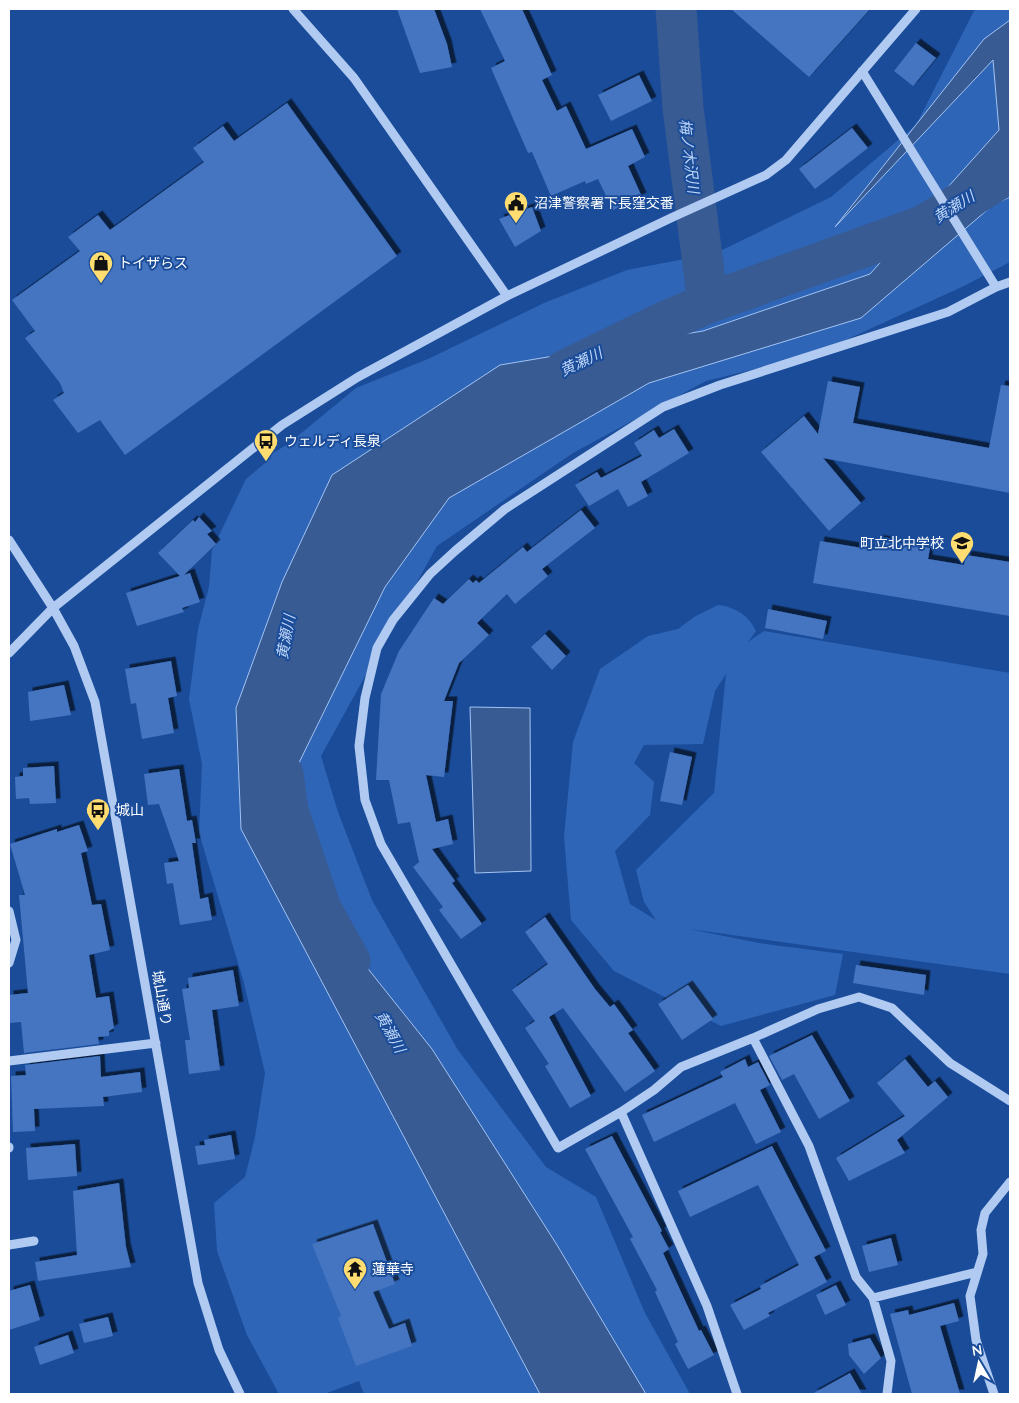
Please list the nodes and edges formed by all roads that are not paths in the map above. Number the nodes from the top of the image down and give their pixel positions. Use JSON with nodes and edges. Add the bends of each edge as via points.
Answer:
{"nodes":[{"id":1,"x":292,"y":9,"type":"edge"},
{"id":2,"x":916,"y":9,"type":"edge"},
{"id":3,"x":862,"y":71,"type":"junction"},
{"id":4,"x":1010,"y":282,"type":"edge"},
{"id":5,"x":996,"y":287,"type":"junction"},
{"id":6,"x":507,"y":296,"type":"junction"},
{"id":7,"x":9,"y":540,"type":"edge"},
{"id":8,"x":54,"y":608,"type":"junction"},
{"id":9,"x":9,"y":653,"type":"edge"},
{"id":10,"x":9,"y":911,"type":"edge"},
{"id":11,"x":9,"y":963,"type":"edge"},
{"id":12,"x":753,"y":1038,"type":"junction"},
{"id":13,"x":156,"y":1042,"type":"junction"},
{"id":14,"x":9,"y":1061,"type":"edge"},
{"id":15,"x":1010,"y":1101,"type":"edge"},
{"id":16,"x":621,"y":1112,"type":"junction"},
{"id":17,"x":1010,"y":1182,"type":"edge"},
{"id":18,"x":34,"y":1241,"type":"dead end"},
{"id":19,"x":9,"y":1246,"type":"edge"},
{"id":20,"x":977,"y":1272,"type":"junction"},
{"id":21,"x":873,"y":1298,"type":"junction"},
{"id":22,"x":240,"y":1394,"type":"edge"},
{"id":23,"x":738,"y":1394,"type":"edge"},
{"id":24,"x":888,"y":1394,"type":"edge"},
{"id":25,"x":994,"y":1394,"type":"edge"}],
"edges":[{"from":1,"to":6,"type":"street","via":[[354,78]]},
{"from":2,"to":3,"type":"street"},
{"from":3,"to":5,"type":"street"},
{"from":3,"to":6,"type":"street","via":[[786,160],[766,175]]},
{"from":4,"to":5,"type":"street"},
{"from":5,"to":16,"type":"street","via":[[948,312],[720,385],[662,407],[490,521],[430,574],[377,648],[364,698],[359,746],[365,800],[381,844],[558,1148]]},
{"from":6,"to":8,"type":"street","via":[[358,378],[282,425]]},
{"from":7,"to":8,"type":"street","name":"城山通り"},
{"from":8,"to":9,"type":"street"},
{"from":8,"to":13,"type":"street","name":"城山通り","via":[[74,646],[96,702]]},
{"from":10,"to":11,"type":"street","via":[[16,940]]},
{"from":12,"to":15,"type":"street","via":[[818,1009],[859,997],[892,1008],[950,1063]]},
{"from":12,"to":16,"type":"street","via":[[681,1067]]},
{"from":12,"to":21,"type":"street","via":[[809,1146],[856,1278]]},
{"from":13,"to":14,"type":"street"},
{"from":13,"to":22,"type":"street","name":"城山通り","via":[[198,1283],[219,1350]]},
{"from":16,"to":23,"type":"street","via":[[707,1306]]},
{"from":17,"to":20,"type":"street","via":[[985,1212],[981,1230],[983,1254]]},
{"from":18,"to":19,"type":"street"},
{"from":20,"to":21,"type":"street"},
{"from":20,"to":25,"type":"street","via":[[970,1296],[975,1331]]},
{"from":21,"to":24,"type":"street","via":[[891,1361]]}]}
